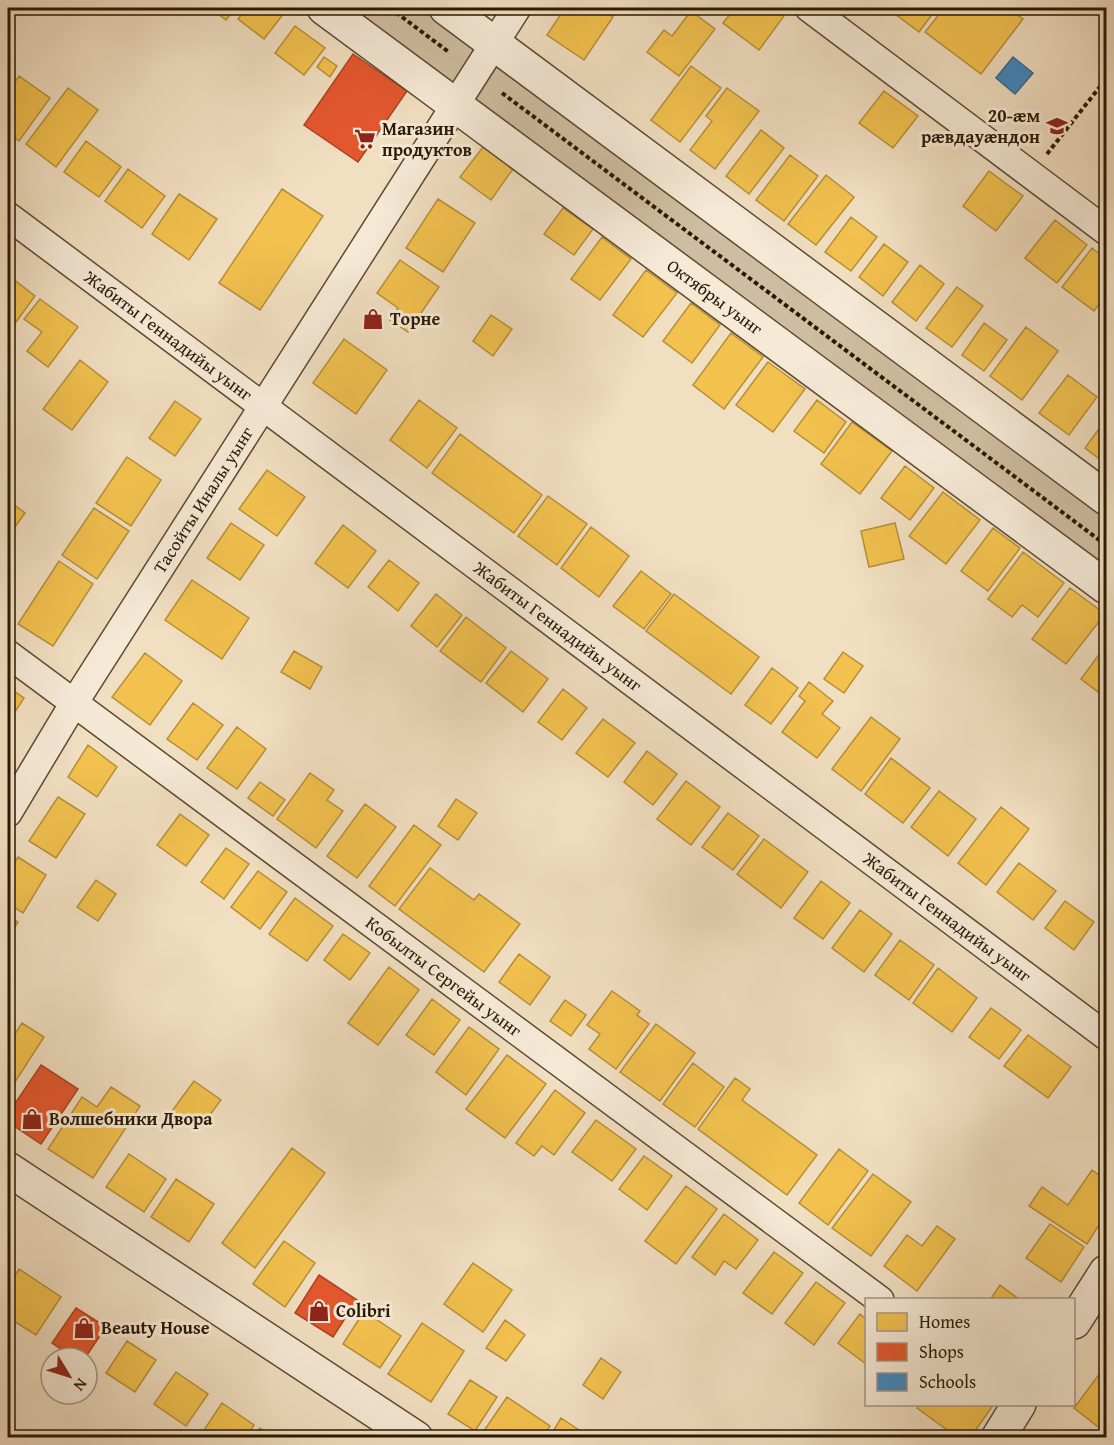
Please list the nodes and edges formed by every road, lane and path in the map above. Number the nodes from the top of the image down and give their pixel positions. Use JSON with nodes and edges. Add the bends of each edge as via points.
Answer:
{"nodes":[{"id":1,"x":324,"y":8,"type":"edge"},
{"id":2,"x":390,"y":8,"type":"edge"},
{"id":3,"x":446,"y":8,"type":"edge"},
{"id":4,"x":517,"y":8,"type":"edge"},
{"id":5,"x":809,"y":8,"type":"edge"},
{"id":6,"x":494,"y":43,"type":"junction"},
{"id":7,"x":524,"y":65,"type":"junction"},
{"id":8,"x":1107,"y":80,"type":"edge"},
{"id":9,"x":427,"y":85,"type":"junction"},
{"id":10,"x":502,"y":93,"type":"junction"},
{"id":11,"x":467,"y":115,"type":"junction"},
{"id":12,"x":1032,"y":174,"type":"junction"},
{"id":13,"x":8,"y":216,"type":"edge"},
{"id":14,"x":1107,"y":231,"type":"edge"},
{"id":15,"x":263,"y":407,"type":"junction"},
{"id":16,"x":1107,"y":498,"type":"edge"},
{"id":17,"x":1107,"y":545,"type":"edge"},
{"id":18,"x":1107,"y":587,"type":"edge"},
{"id":19,"x":8,"y":654,"type":"edge"},
{"id":20,"x":74,"y":703,"type":"junction"},
{"id":21,"x":8,"y":813,"type":"edge"},
{"id":22,"x":1107,"y":1036,"type":"edge"},
{"id":23,"x":8,"y":1169,"type":"edge"},
{"id":24,"x":1102,"y":1289,"type":"edge"},
{"id":25,"x":879,"y":1298,"type":"edge"},
{"id":26,"x":1075,"y":1321,"type":"edge"},
{"id":27,"x":1018,"y":1406,"type":"edge"},
{"id":28,"x":416,"y":1437,"type":"edge"},
{"id":29,"x":998,"y":1437,"type":"edge"}],
"edges":[{"from":1,"to":9,"type":"street","name":"Октябры уынг"},
{"from":2,"to":9,"type":"path","via":[[450,53]]},
{"from":3,"to":6,"type":"street"},
{"from":4,"to":6,"type":"street","name":"Тасойты Иналы уынг"},
{"from":5,"to":12,"type":"street"},
{"from":6,"to":7,"type":"street"},
{"from":6,"to":11,"type":"street","name":"Тасойты Иналы уынг"},
{"from":7,"to":10,"type":"path"},
{"from":7,"to":16,"type":"street"},
{"from":8,"to":12,"type":"path"},
{"from":9,"to":11,"type":"street","name":"Октябры уынг"},
{"from":10,"to":11,"type":"path"},
{"from":10,"to":17,"type":"path"},
{"from":11,"to":15,"type":"street","name":"Тасойты Иналы уынг"},
{"from":11,"to":18,"type":"street","name":"Октябры уынг"},
{"from":12,"to":14,"type":"street"},
{"from":13,"to":15,"type":"street","name":"Жабиты Геннадийы уынг"},
{"from":15,"to":20,"type":"street","name":"Тасойты Иналы уынг"},
{"from":15,"to":22,"type":"street","name":"Жабиты Геннадийы уынг"},
{"from":19,"to":20,"type":"street","name":"Кобылты Сергейы уынг"},
{"from":20,"to":21,"type":"street","name":"Тасойты Иналы уынг"},
{"from":20,"to":25,"type":"street","name":"Кобылты Сергейы уынг"},
{"from":23,"to":28,"type":"street"},
{"from":24,"to":26,"type":"street"},
{"from":27,"to":29,"type":"street"}]}
